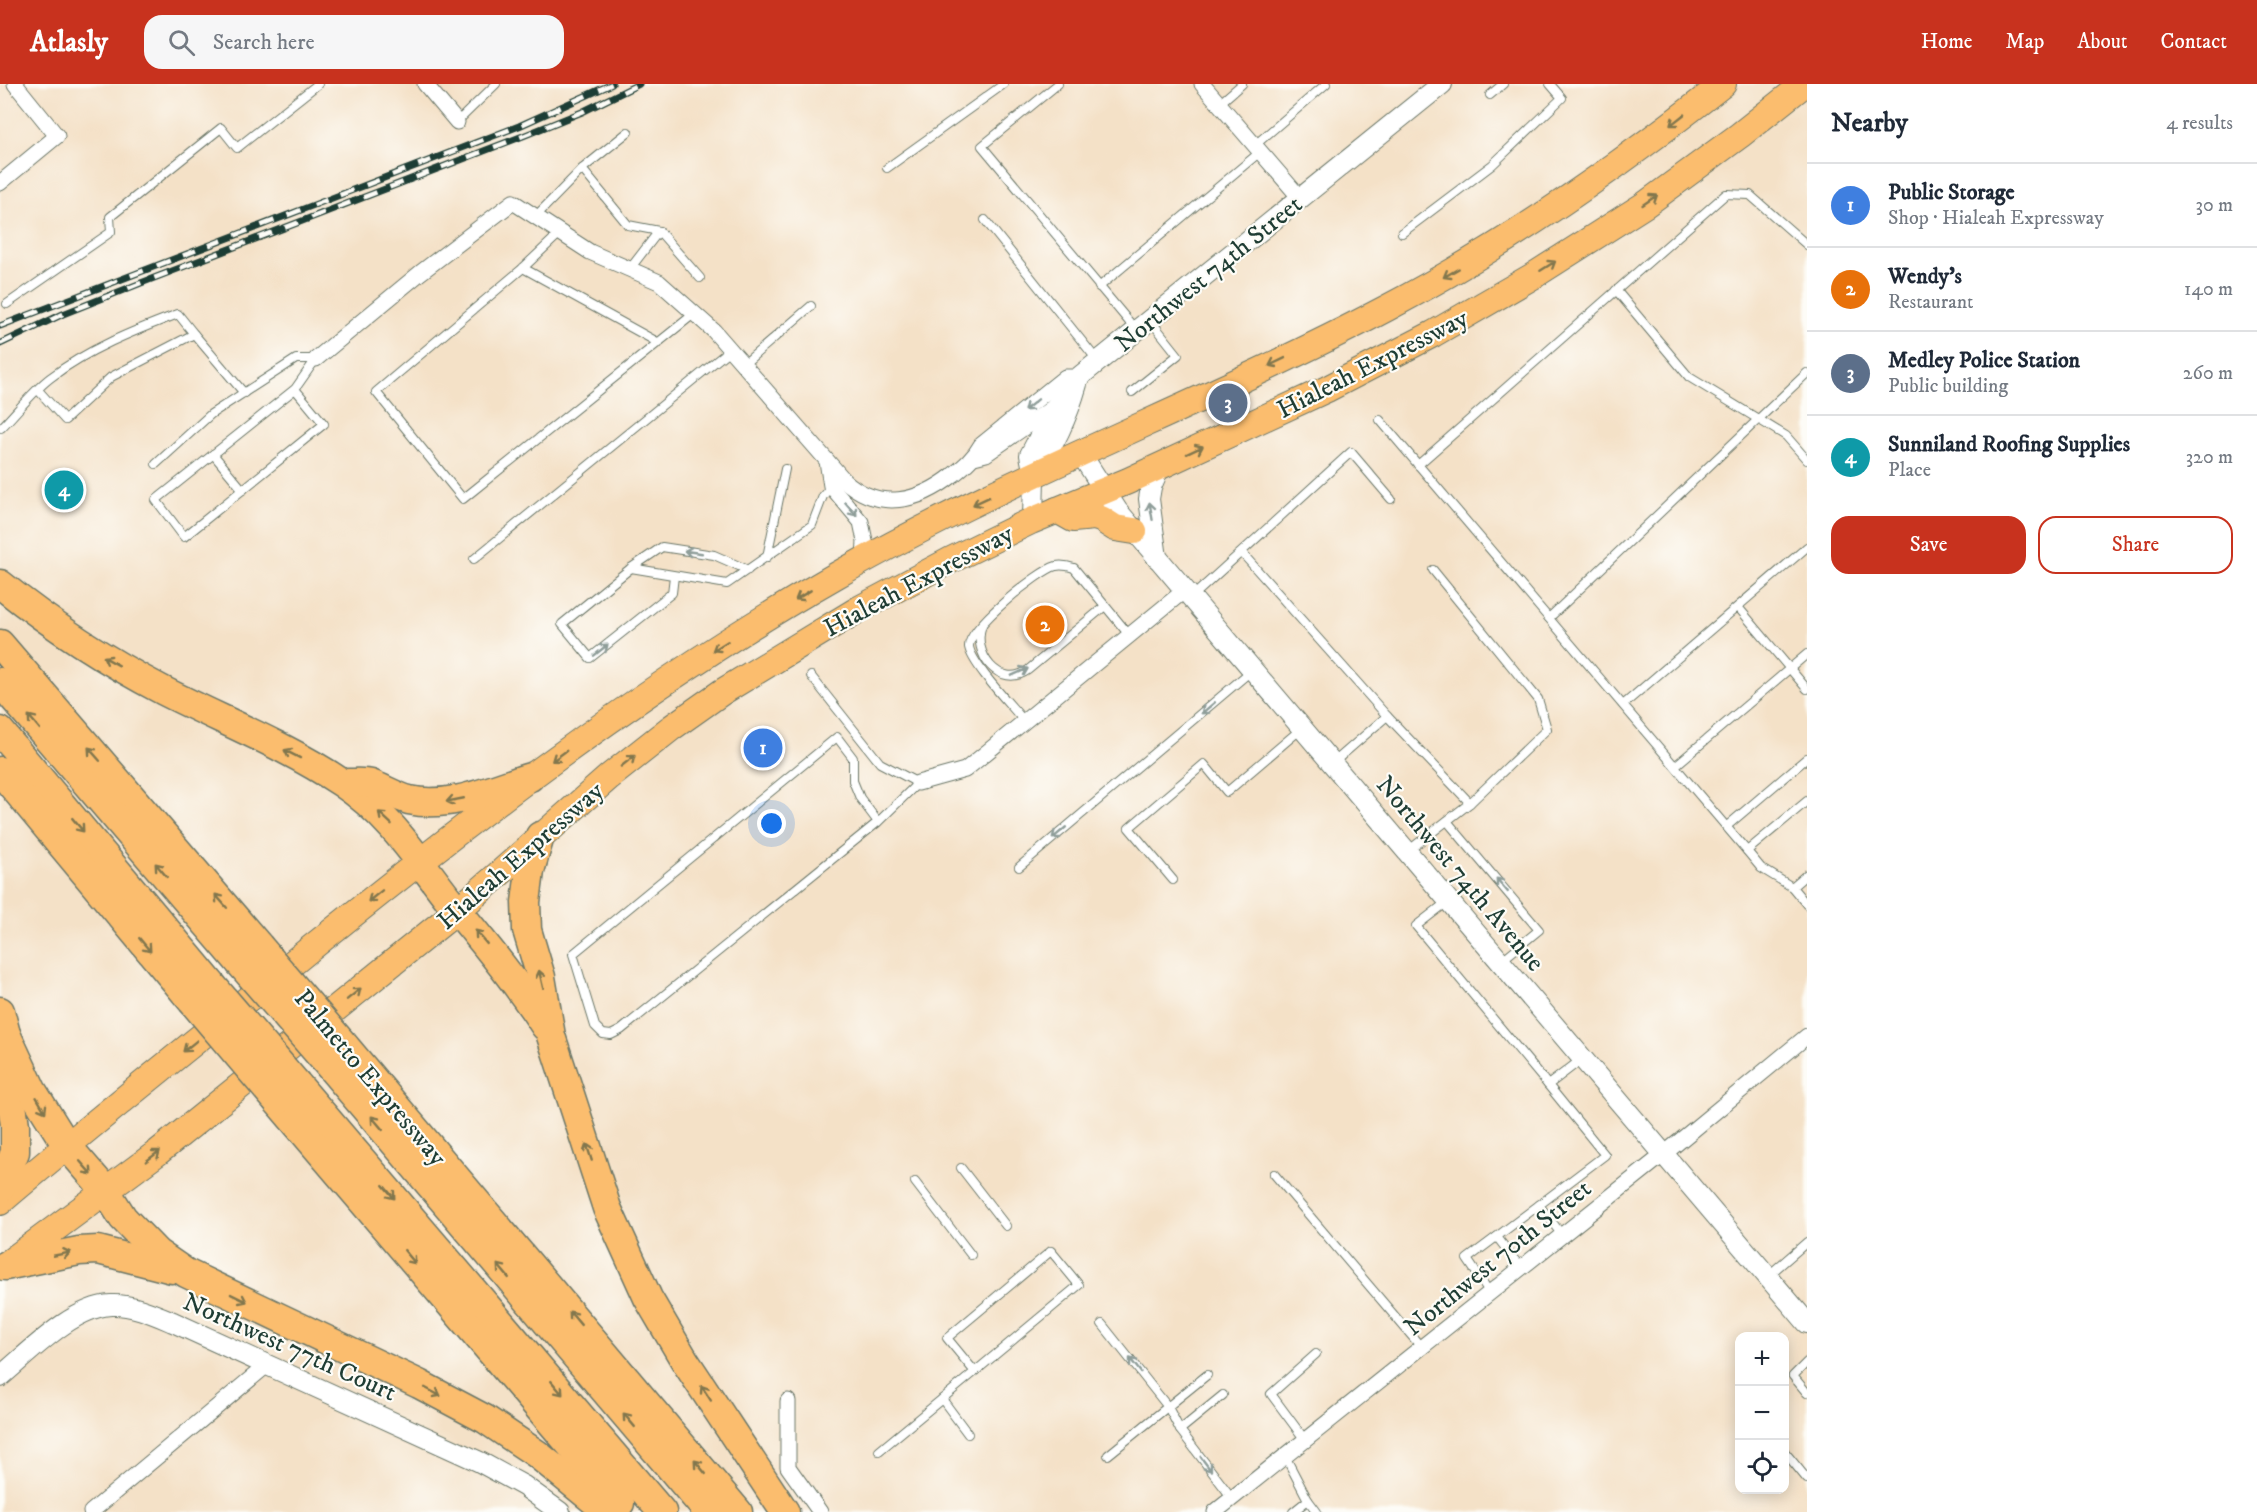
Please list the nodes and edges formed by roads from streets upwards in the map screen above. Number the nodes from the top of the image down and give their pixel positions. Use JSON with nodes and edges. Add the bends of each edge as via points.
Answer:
{"nodes":[{"id":1,"x":15,"y":84,"type":"edge"},
{"id":2,"x":425,"y":84,"type":"edge"},
{"id":3,"x":1202,"y":84,"type":"edge"},
{"id":4,"x":1442,"y":84,"type":"edge"},
{"id":5,"x":1723,"y":84,"type":"edge"},
{"id":6,"x":1804,"y":84,"type":"edge"},
{"id":7,"x":457,"y":122,"type":"road end"},
{"id":8,"x":0,"y":183,"type":"edge"},
{"id":9,"x":1301,"y":199,"type":"junction"},
{"id":10,"x":316,"y":359,"type":"road end"},
{"id":11,"x":1077,"y":384,"type":"junction"},
{"id":12,"x":1056,"y":405,"type":"junction"},
{"id":13,"x":1081,"y":454,"type":"junction"},
{"id":14,"x":974,"y":457,"type":"junction"},
{"id":15,"x":827,"y":461,"type":"junction"},
{"id":16,"x":1160,"y":466,"type":"junction"},
{"id":17,"x":1034,"y":475,"type":"junction"},
{"id":18,"x":1103,"y":491,"type":"junction"},
{"id":19,"x":1057,"y":510,"type":"junction"},
{"id":20,"x":1033,"y":520,"type":"junction"},
{"id":21,"x":1134,"y":531,"type":"junction"},
{"id":22,"x":1157,"y":558,"type":"junction"},
{"id":23,"x":864,"y":560,"type":"junction"},
{"id":24,"x":0,"y":584,"type":"edge"},
{"id":25,"x":1188,"y":594,"type":"junction"},
{"id":26,"x":0,"y":644,"type":"edge"},
{"id":27,"x":0,"y":682,"type":"edge"},
{"id":28,"x":0,"y":732,"type":"edge"},
{"id":29,"x":0,"y":771,"type":"edge"},
{"id":30,"x":530,"y":777,"type":"junction"},
{"id":31,"x":342,"y":783,"type":"junction"},
{"id":32,"x":918,"y":783,"type":"road end"},
{"id":33,"x":540,"y":836,"type":"junction"},
{"id":34,"x":420,"y":860,"type":"junction"},
{"id":35,"x":458,"y":910,"type":"junction"},
{"id":36,"x":249,"y":954,"type":"junction"},
{"id":37,"x":202,"y":993,"type":"junction"},
{"id":38,"x":3,"y":1022,"type":"edge"},
{"id":39,"x":551,"y":1036,"type":"junction"},
{"id":40,"x":1807,"y":1036,"type":"edge"},
{"id":41,"x":334,"y":1053,"type":"junction"},
{"id":42,"x":287,"y":1092,"type":"junction"},
{"id":43,"x":67,"y":1146,"type":"junction"},
{"id":44,"x":1664,"y":1154,"type":"junction"},
{"id":45,"x":0,"y":1189,"type":"edge"},
{"id":46,"x":106,"y":1191,"type":"junction"},
{"id":47,"x":0,"y":1202,"type":"edge"},
{"id":48,"x":2,"y":1267,"type":"edge"},
{"id":49,"x":186,"y":1273,"type":"junction"},
{"id":50,"x":1807,"y":1323,"type":"edge"},
{"id":51,"x":267,"y":1365,"type":"junction"},
{"id":52,"x":0,"y":1377,"type":"edge"},
{"id":53,"x":788,"y":1401,"type":"dead end"},
{"id":54,"x":91,"y":1512,"type":"edge"},
{"id":55,"x":560,"y":1512,"type":"edge"},
{"id":56,"x":608,"y":1512,"type":"edge"},
{"id":57,"x":627,"y":1512,"type":"edge"},
{"id":58,"x":662,"y":1512,"type":"edge"},
{"id":59,"x":708,"y":1512,"type":"edge"},
{"id":60,"x":738,"y":1512,"type":"edge"},
{"id":61,"x":785,"y":1512,"type":"edge"},
{"id":62,"x":820,"y":1512,"type":"edge"},
{"id":63,"x":1215,"y":1512,"type":"edge"}],
"edges":[{"from":1,"to":8,"type":"street","via":[[57,136]]},
{"from":2,"to":7,"type":"street"},
{"from":3,"to":9,"type":"street"},
{"from":4,"to":9,"type":"street","name":"Northwest 74th Street"},
{"from":5,"to":13,"type":"main road","name":"Hialeah Expressway","one_way":true,"via":[[1603,175],[1470,262],[1276,363]]},
{"from":16,"to":6,"type":"main road","name":"Hialeah Expressway","one_way":true,"via":[[1379,363],[1498,297],[1660,194]]},
{"from":9,"to":11,"type":"street","name":"Northwest 74th Street","via":[[1098,361]]},
{"from":10,"to":15,"type":"street","via":[[513,202],[590,252],[659,282],[731,349]]},
{"from":11,"to":12,"type":"street"},
{"from":11,"to":14,"type":"street","name":"Northwest 74th Street","one_way":true,"via":[[1065,378],[981,446]]},
{"from":11,"to":17,"type":"street","via":[[1067,418]]},
{"from":12,"to":14,"type":"street","name":"Northwest 74th Street","via":[[986,454]]},
{"from":12,"to":17,"type":"street","via":[[1030,455]]},
{"from":13,"to":17,"type":"main road","name":"Hialeah Expressway"},
{"from":13,"to":18,"type":"street","name":"Northwest 74th Avenue"},
{"from":14,"to":15,"type":"street","name":"Northwest 74th Street","via":[[939,486],[903,500],[872,497],[854,488]]},
{"from":15,"to":23,"type":"street","one_way":true,"via":[[831,486],[861,522]]},
{"from":16,"to":18,"type":"main road","name":"Hialeah Expressway"},
{"from":22,"to":16,"type":"street","one_way":true,"via":[[1149,499]]},
{"from":17,"to":20,"type":"street"},
{"from":17,"to":23,"type":"main road","name":"Hialeah Expressway","one_way":true},
{"from":18,"to":19,"type":"main road","name":"Hialeah Expressway"},
{"from":18,"to":21,"type":"street","name":"Northwest 74th Avenue"},
{"from":19,"to":20,"type":"main road","name":"Hialeah Expressway"},
{"from":19,"to":21,"type":"main road","via":[[1073,519],[1094,517],[1115,528]]},
{"from":33,"to":20,"type":"main road","name":"Hialeah Expressway","one_way":true,"via":[[653,742],[741,680],[885,594]]},
{"from":21,"to":22,"type":"street","name":"Northwest 74th Avenue"},
{"from":22,"to":25,"type":"street","name":"Northwest 74th Avenue"},
{"from":23,"to":30,"type":"main road","name":"Hialeah Expressway","one_way":true,"via":[[695,662]]},
{"from":31,"to":24,"type":"highway","one_way":true,"via":[[101,656]]},
{"from":25,"to":32,"type":"street","via":[[965,770]]},
{"from":25,"to":44,"type":"street","name":"Northwest 74th Avenue"},
{"from":36,"to":26,"type":"highway","name":"Palmetto Expressway","one_way":true},
{"from":36,"to":27,"type":"highway","one_way":true},
{"from":28,"to":37,"type":"highway","one_way":true},
{"from":29,"to":37,"type":"highway","one_way":true},
{"from":30,"to":31,"type":"highway","one_way":true,"via":[[467,798],[435,802],[397,796],[369,783]]},
{"from":30,"to":34,"type":"main road","name":"Hialeah Expressway"},
{"from":34,"to":31,"type":"highway","one_way":true,"via":[[395,828]]},
{"from":33,"to":35,"type":"main road","name":"Hialeah Expressway"},
{"from":39,"to":33,"type":"highway","one_way":true,"via":[[541,977],[527,930],[530,871]]},
{"from":34,"to":35,"type":"highway"},
{"from":34,"to":43,"type":"main road","name":"Hialeah Expressway","one_way":true},
{"from":39,"to":35,"type":"highway","one_way":true,"via":[[521,988]]},
{"from":46,"to":35,"type":"main road","name":"Hialeah Expressway","one_way":true},
{"from":36,"to":41,"type":"highway","name":"Palmetto Expressway","bridge":true},
{"from":37,"to":42,"type":"highway","bridge":true},
{"from":38,"to":43,"type":"highway","one_way":true,"via":[[32,1090]]},
{"from":38,"to":45,"type":"highway","via":[[15,1152]]},
{"from":61,"to":39,"type":"highway","one_way":true,"via":[[648,1298],[607,1208]]},
{"from":40,"to":44,"type":"street","name":"Northwest 70th Street"},
{"from":59,"to":41,"type":"highway","one_way":true},
{"from":60,"to":41,"type":"highway","name":"Palmetto Expressway","one_way":true},
{"from":42,"to":57,"type":"highway","one_way":true},
{"from":42,"to":58,"type":"highway","one_way":true},
{"from":43,"to":46,"type":"highway","one_way":true},
{"from":43,"to":47,"type":"main road"},
{"from":44,"to":50,"type":"street","name":"Northwest 74th Avenue"},
{"from":44,"to":63,"type":"street","name":"Northwest 70th Street"},
{"from":46,"to":48,"type":"main road"},
{"from":46,"to":49,"type":"highway","via":[[123,1218],[157,1254]]},
{"from":48,"to":49,"type":"highway","one_way":true,"via":[[98,1250]]},
{"from":49,"to":56,"type":"highway","one_way":true,"via":[[485,1419],[537,1454]]},
{"from":51,"to":52,"type":"street","name":"Northwest 77th Court","via":[[151,1313],[109,1305],[75,1317]]},
{"from":51,"to":54,"type":"street"},
{"from":51,"to":55,"type":"street","name":"Northwest 77th Court","via":[[480,1462]]},
{"from":53,"to":62,"type":"street","via":[[788,1467]]}]}
